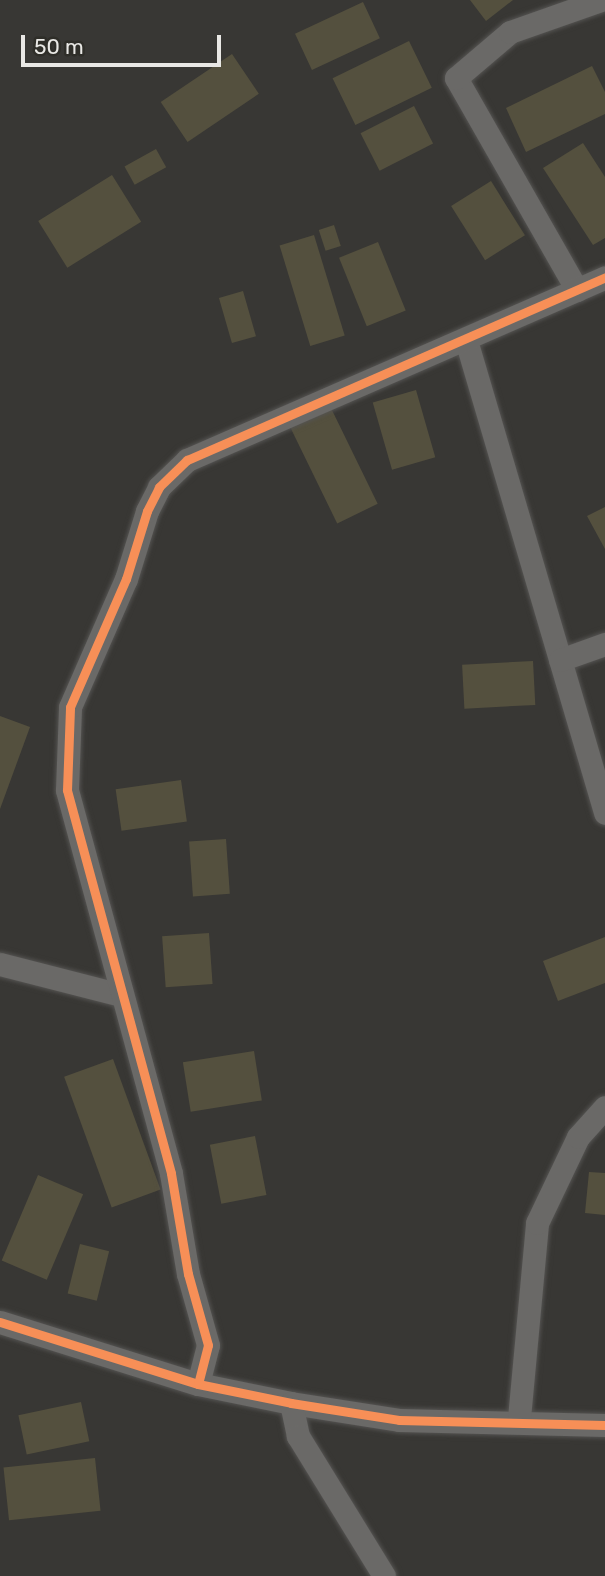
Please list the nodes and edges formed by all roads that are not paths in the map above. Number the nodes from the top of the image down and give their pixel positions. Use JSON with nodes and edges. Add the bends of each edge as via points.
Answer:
{"nodes":[{"id":1,"x":601,"y":0,"type":"edge"},
{"id":2,"x":605,"y":277,"type":"edge"},
{"id":3,"x":577,"y":290,"type":"junction"},
{"id":4,"x":466,"y":340,"type":"junction"},
{"id":5,"x":605,"y":644,"type":"edge"},
{"id":6,"x":561,"y":660,"type":"junction"},
{"id":7,"x":605,"y":813,"type":"edge"},
{"id":8,"x":0,"y":964,"type":"edge"},
{"id":9,"x":121,"y":995,"type":"junction"},
{"id":10,"x":605,"y":1107,"type":"edge"},
{"id":11,"x":0,"y":1322,"type":"edge"},
{"id":12,"x":198,"y":1384,"type":"junction"},
{"id":13,"x":291,"y":1403,"type":"junction"},
{"id":14,"x":519,"y":1419,"type":"junction"},
{"id":15,"x":605,"y":1425,"type":"edge"},
{"id":16,"x":384,"y":1576,"type":"edge"}],
"edges":[{"from":1,"to":3,"type":"street","via":[[510,32],[456,78]]},
{"from":2,"to":3,"type":"street"},
{"from":3,"to":4,"type":"street"},
{"from":4,"to":6,"type":"street"},
{"from":4,"to":9,"type":"street","via":[[199,454],[159,487],[70,707],[64,735],[67,790]]},
{"from":5,"to":6,"type":"street"},
{"from":6,"to":7,"type":"street"},
{"from":8,"to":9,"type":"street"},
{"from":9,"to":12,"type":"street","via":[[171,1173],[188,1274],[208,1345]]},
{"from":10,"to":14,"type":"street","via":[[578,1137],[537,1223]]},
{"from":11,"to":12,"type":"street"},
{"from":12,"to":13,"type":"street"},
{"from":13,"to":14,"type":"street","via":[[399,1420]]},
{"from":13,"to":16,"type":"street","via":[[298,1436]]},
{"from":14,"to":15,"type":"street"}]}
